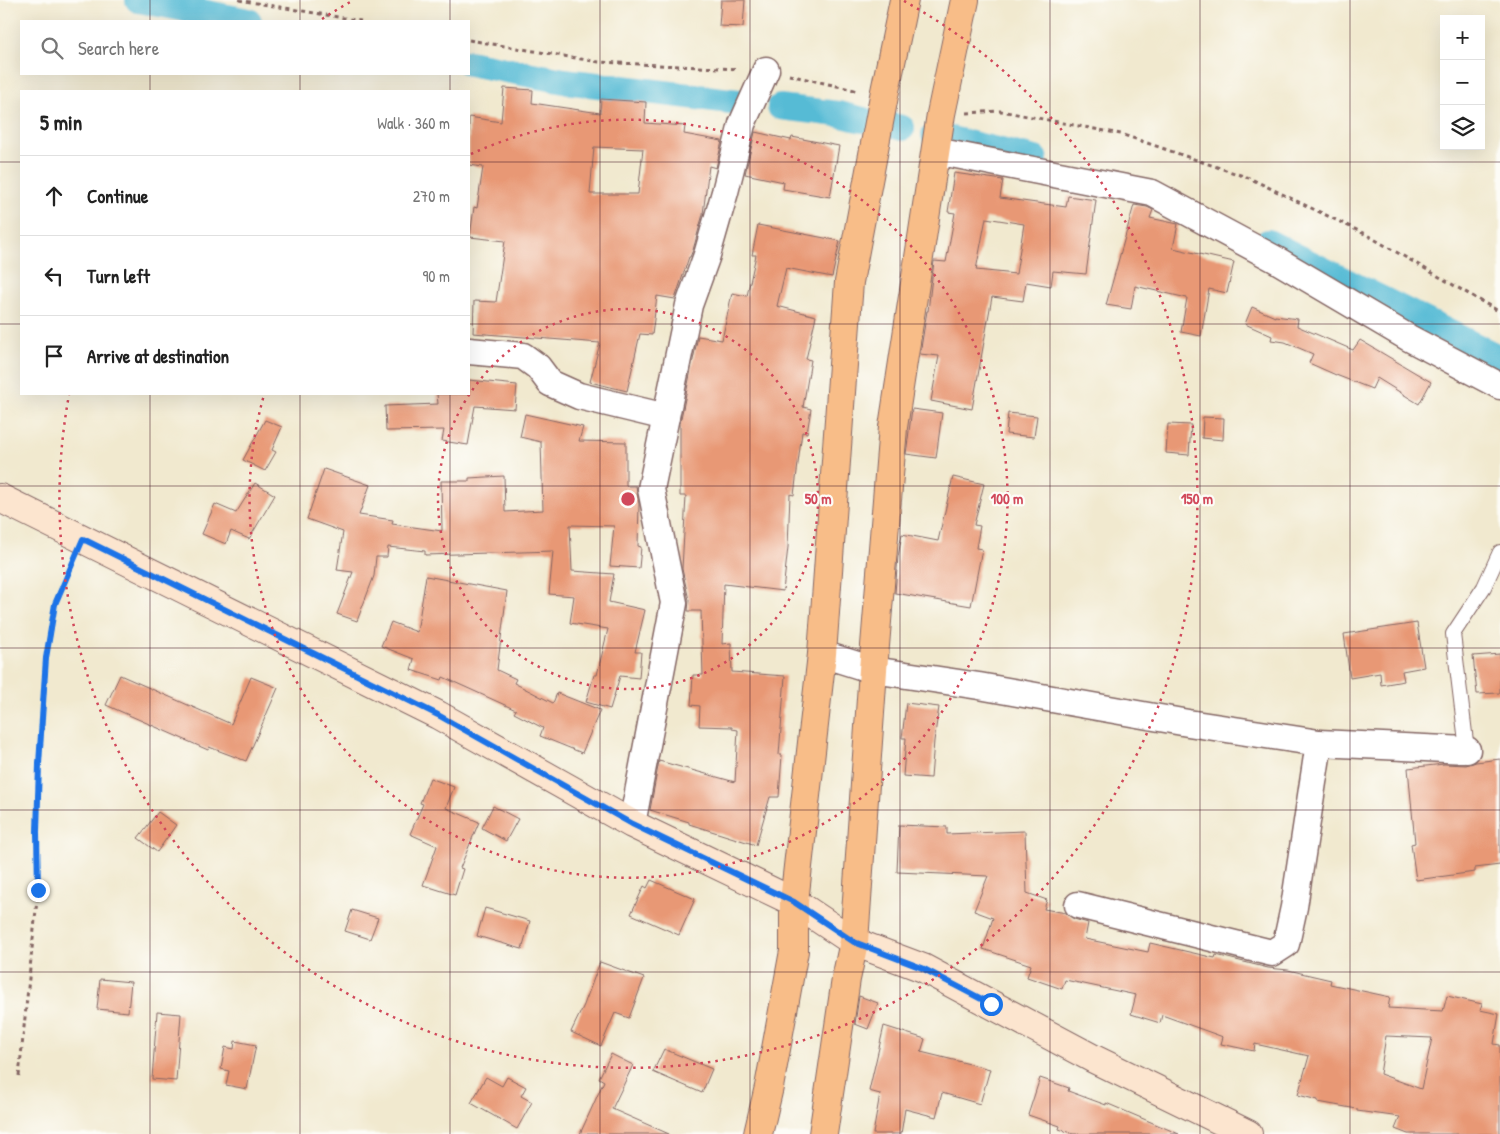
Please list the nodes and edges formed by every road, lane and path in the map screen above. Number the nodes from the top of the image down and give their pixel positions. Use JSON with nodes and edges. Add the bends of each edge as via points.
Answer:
{"nodes":[{"id":1,"x":239,"y":0,"type":"edge"},
{"id":2,"x":904,"y":0,"type":"edge"},
{"id":3,"x":965,"y":0,"type":"edge"},
{"id":4,"x":355,"y":20,"type":"edge"},
{"id":5,"x":766,"y":70,"type":"dead end"},
{"id":6,"x":934,"y":162,"type":"junction"},
{"id":7,"x":470,"y":351,"type":"edge"},
{"id":8,"x":1500,"y":386,"type":"edge"},
{"id":9,"x":666,"y":417,"type":"junction"},
{"id":10,"x":0,"y":498,"type":"edge"},
{"id":11,"x":83,"y":539,"type":"junction"},
{"id":12,"x":1500,"y":552,"type":"edge"},
{"id":13,"x":822,"y":654,"type":"junction"},
{"id":14,"x":873,"y":670,"type":"junction"},
{"id":15,"x":1319,"y":742,"type":"junction"},
{"id":16,"x":1467,"y":750,"type":"joint"},
{"id":17,"x":632,"y":824,"type":"junction"},
{"id":18,"x":794,"y":902,"type":"junction"},
{"id":19,"x":1078,"y":905,"type":"dead end"},
{"id":20,"x":854,"y":942,"type":"junction"},
{"id":21,"x":19,"y":1076,"type":"dead end"},
{"id":22,"x":758,"y":1134,"type":"edge"},
{"id":23,"x":823,"y":1134,"type":"edge"},
{"id":24,"x":1248,"y":1134,"type":"edge"}],
"edges":[{"from":1,"to":4,"type":"path"},
{"from":2,"to":13,"type":"highway","via":[[849,282]]},
{"from":3,"to":6,"type":"highway"},
{"from":5,"to":9,"type":"street","via":[[742,124],[707,255],[689,305]]},
{"from":6,"to":8,"type":"street","via":[[946,153],[1152,193]]},
{"from":6,"to":14,"type":"highway","via":[[893,427]]},
{"from":7,"to":9,"type":"street","via":[[523,356],[538,367],[550,383],[579,396]]},
{"from":9,"to":17,"type":"street","via":[[651,490],[674,603]]},
{"from":10,"to":11,"type":"street"},
{"from":11,"to":17,"type":"street","via":[[438,715]]},
{"from":11,"to":21,"type":"path","via":[[55,604],[46,658],[39,774],[38,890]]},
{"from":12,"to":16,"type":"lane","via":[[1484,587],[1453,634]]},
{"from":13,"to":14,"type":"street"},
{"from":13,"to":18,"type":"highway"},
{"from":14,"to":15,"type":"street"},
{"from":14,"to":20,"type":"highway"},
{"from":15,"to":16,"type":"street"},
{"from":15,"to":19,"type":"street","via":[[1286,944],[1272,953]]},
{"from":17,"to":18,"type":"street"},
{"from":18,"to":20,"type":"street"},
{"from":18,"to":22,"type":"highway","via":[[794,951]]},
{"from":20,"to":23,"type":"highway"},
{"from":20,"to":24,"type":"street","via":[[922,968],[1094,1059]]}]}
